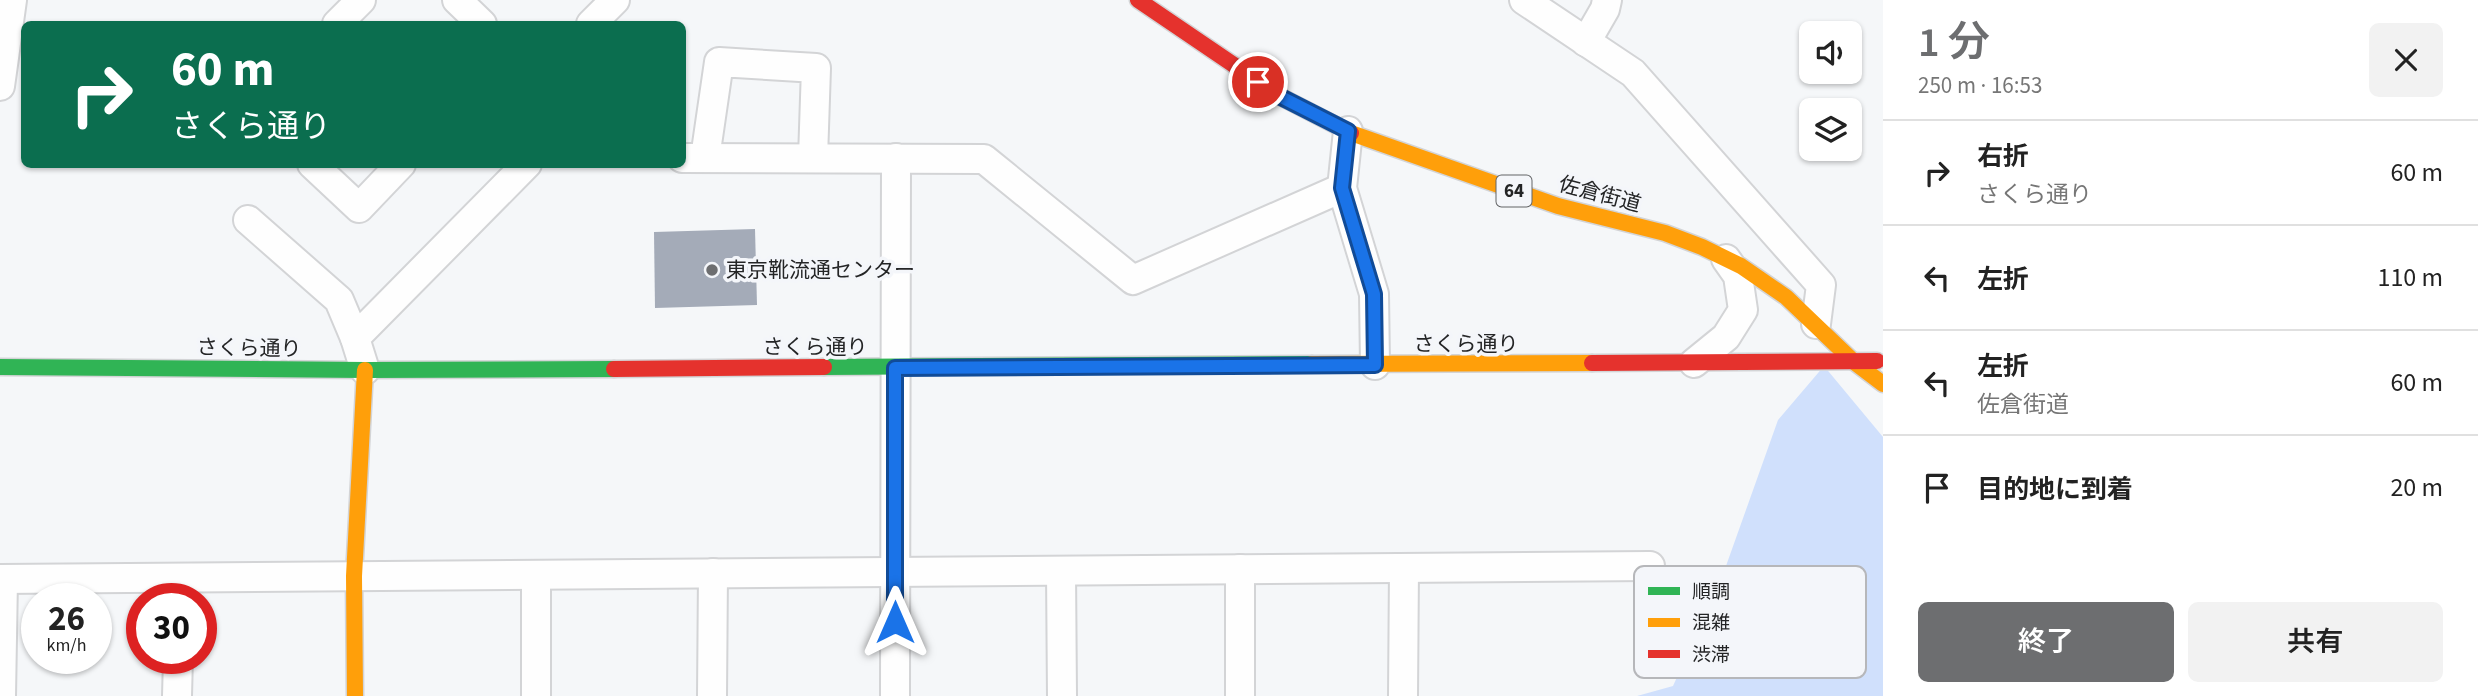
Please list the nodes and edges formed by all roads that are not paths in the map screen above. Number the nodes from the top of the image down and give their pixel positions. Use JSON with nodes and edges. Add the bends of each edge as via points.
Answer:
{"nodes":[{"id":1,"x":12,"y":0,"type":"edge"},
{"id":2,"x":361,"y":0,"type":"edge"},
{"id":3,"x":457,"y":0,"type":"edge"},
{"id":4,"x":615,"y":0,"type":"edge"},
{"id":5,"x":1138,"y":0,"type":"edge"},
{"id":6,"x":1524,"y":0,"type":"edge"},
{"id":7,"x":1607,"y":0,"type":"edge"},
{"id":8,"x":341,"y":21,"type":"edge"},
{"id":9,"x":479,"y":21,"type":"edge"},
{"id":10,"x":594,"y":21,"type":"edge"},
{"id":11,"x":1586,"y":42,"type":"junction"},
{"id":12,"x":0,"y":86,"type":"edge"},
{"id":13,"x":1348,"y":131,"type":"junction"},
{"id":14,"x":694,"y":158,"type":"edge"},
{"id":15,"x":813,"y":158,"type":"junction"},
{"id":16,"x":896,"y":158,"type":"junction"},
{"id":17,"x":316,"y":168,"type":"edge"},
{"id":18,"x":397,"y":168,"type":"edge"},
{"id":19,"x":523,"y":168,"type":"edge"},
{"id":20,"x":1342,"y":188,"type":"junction"},
{"id":21,"x":248,"y":220,"type":"dead end"},
{"id":22,"x":1726,"y":259,"type":"junction"},
{"id":23,"x":1816,"y":324,"type":"junction"},
{"id":24,"x":355,"y":338,"type":"junction"},
{"id":25,"x":1883,"y":361,"type":"edge"},
{"id":26,"x":1854,"y":362,"type":"junction"},
{"id":27,"x":1694,"y":363,"type":"junction"},
{"id":28,"x":1375,"y":365,"type":"junction"},
{"id":29,"x":0,"y":367,"type":"edge"},
{"id":30,"x":895,"y":368,"type":"junction"},
{"id":31,"x":365,"y":370,"type":"junction"},
{"id":32,"x":1883,"y":384,"type":"edge"},
{"id":33,"x":1650,"y":565,"type":"dead end"},
{"id":34,"x":1404,"y":568,"type":"junction"},
{"id":35,"x":1240,"y":569,"type":"junction"},
{"id":36,"x":1061,"y":570,"type":"junction"},
{"id":37,"x":895,"y":572,"type":"junction"},
{"id":38,"x":713,"y":573,"type":"junction"},
{"id":39,"x":536,"y":575,"type":"junction"},
{"id":40,"x":354,"y":576,"type":"junction"},
{"id":41,"x":2,"y":579,"type":"edge"},
{"id":42,"x":126,"y":585,"type":"edge"},
{"id":43,"x":217,"y":585,"type":"edge"},
{"id":44,"x":178,"y":674,"type":"edge"},
{"id":45,"x":1,"y":696,"type":"edge"},
{"id":46,"x":177,"y":696,"type":"edge"},
{"id":47,"x":355,"y":696,"type":"edge"},
{"id":48,"x":536,"y":696,"type":"edge"},
{"id":49,"x":712,"y":696,"type":"edge"},
{"id":50,"x":895,"y":696,"type":"edge"},
{"id":51,"x":1062,"y":696,"type":"edge"},
{"id":52,"x":1240,"y":696,"type":"edge"},
{"id":53,"x":1404,"y":696,"type":"edge"}],
"edges":[{"from":1,"to":12,"type":"street"},
{"from":2,"to":8,"type":"street"},
{"from":3,"to":9,"type":"street"},
{"from":4,"to":10,"type":"street"},
{"from":5,"to":13,"type":"street","name":"佐倉街道","number":"64","via":[[1281,97]]},
{"from":6,"to":11,"type":"street"},
{"from":7,"to":11,"type":"street"},
{"from":11,"to":23,"type":"street","via":[[1633,73],[1821,285]]},
{"from":13,"to":20,"type":"street"},
{"from":13,"to":22,"type":"street","name":"佐倉街道","number":"64","via":[[1558,206],[1665,233]]},
{"from":14,"to":15,"type":"street"},
{"from":14,"to":15,"type":"street","via":[[719,62],[816,68]]},
{"from":15,"to":16,"type":"street"},
{"from":16,"to":20,"type":"street","via":[[984,159],[1133,280]]},
{"from":16,"to":30,"type":"street"},
{"from":17,"to":18,"type":"street","via":[[359,208]]},
{"from":19,"to":24,"type":"street"},
{"from":20,"to":28,"type":"street","via":[[1374,294]]},
{"from":21,"to":24,"type":"street","via":[[339,300]]},
{"from":22,"to":23,"type":"street","name":"佐倉街道","number":"64","via":[[1786,297]]},
{"from":22,"to":27,"type":"street","via":[[1738,276],[1743,310],[1726,337]]},
{"from":23,"to":26,"type":"street","name":"佐倉街道","number":"64"},
{"from":24,"to":31,"type":"street"},
{"from":25,"to":26,"type":"street","name":"さくら通り"},
{"from":26,"to":27,"type":"street","name":"さくら通り"},
{"from":26,"to":32,"type":"street","name":"佐倉街道","number":"64"},
{"from":27,"to":28,"type":"street","name":"さくら通り"},
{"from":28,"to":30,"type":"street","name":"さくら通り"},
{"from":29,"to":31,"type":"street","name":"さくら通り"},
{"from":30,"to":31,"type":"street","name":"さくら通り"},
{"from":30,"to":37,"type":"street"},
{"from":31,"to":40,"type":"street"},
{"from":33,"to":34,"type":"street"},
{"from":34,"to":35,"type":"street"},
{"from":34,"to":53,"type":"street"},
{"from":35,"to":36,"type":"street"},
{"from":35,"to":52,"type":"street"},
{"from":36,"to":37,"type":"street"},
{"from":36,"to":51,"type":"street"},
{"from":37,"to":38,"type":"street"},
{"from":37,"to":50,"type":"street"},
{"from":38,"to":39,"type":"street"},
{"from":38,"to":49,"type":"street"},
{"from":39,"to":40,"type":"street"},
{"from":39,"to":48,"type":"street"},
{"from":40,"to":43,"type":"street"},
{"from":40,"to":47,"type":"street"},
{"from":41,"to":42,"type":"street"},
{"from":41,"to":45,"type":"street"},
{"from":44,"to":46,"type":"street"}]}
